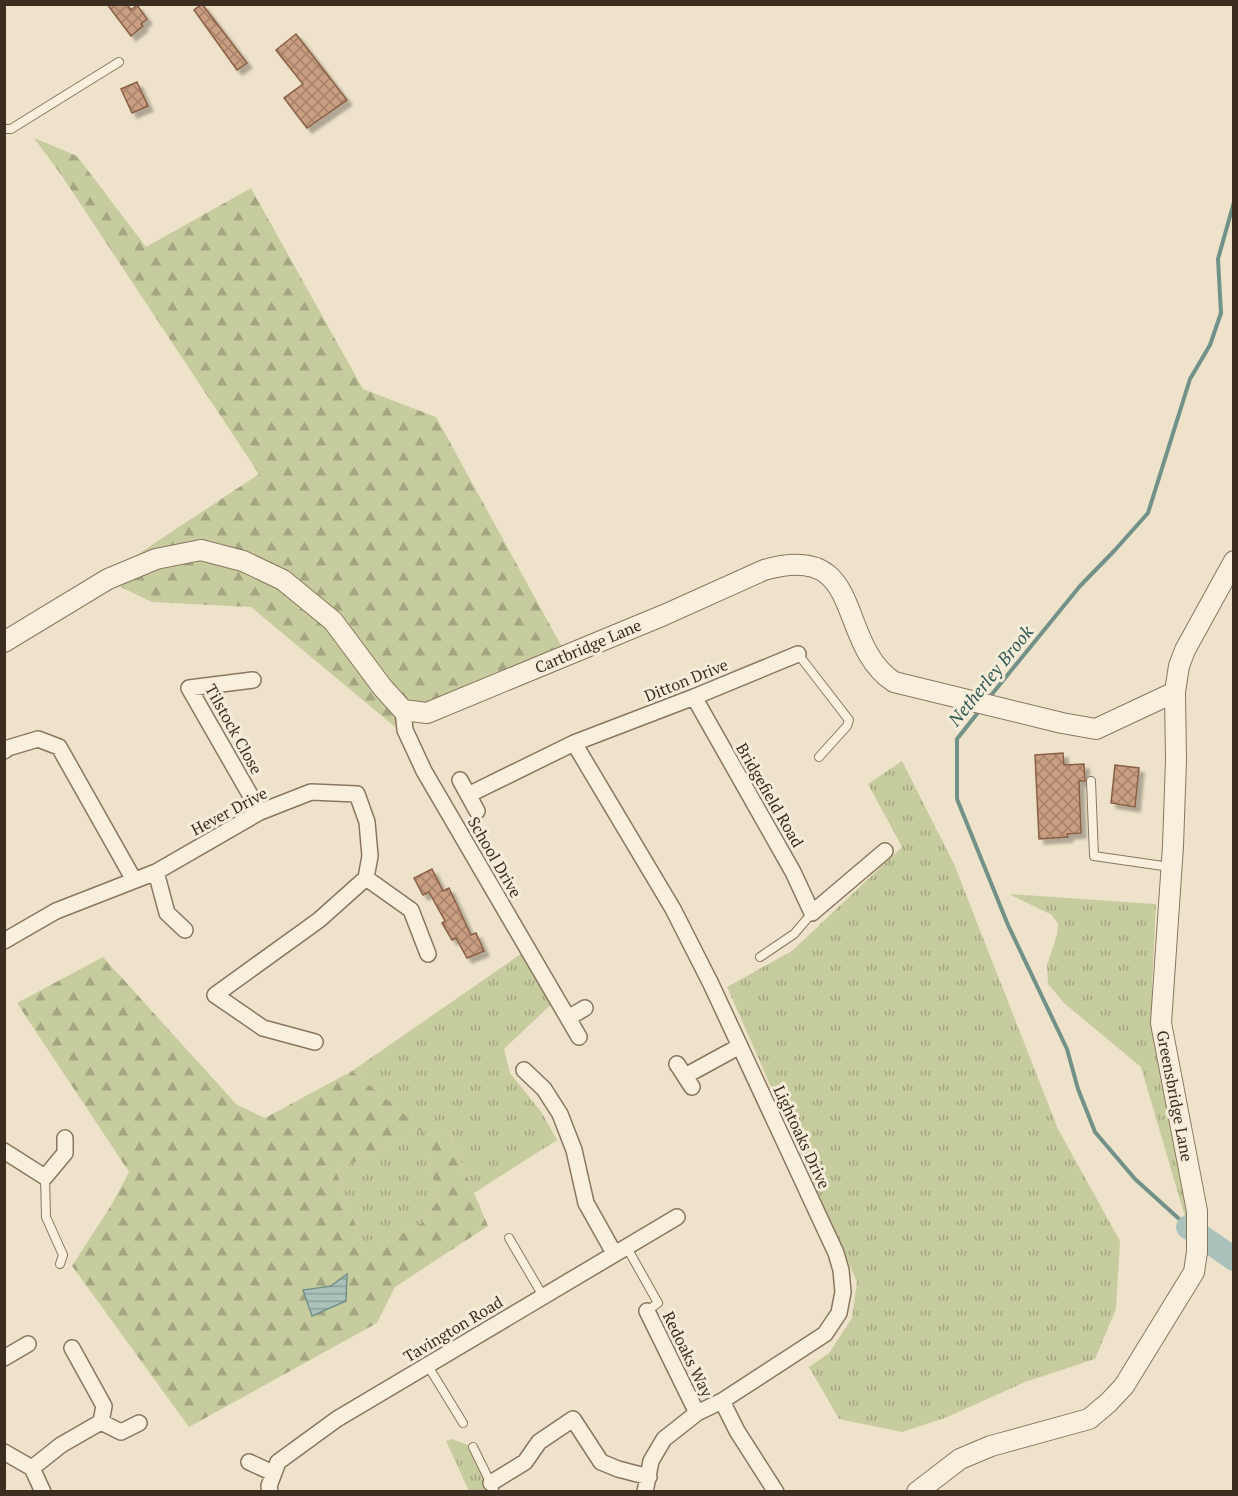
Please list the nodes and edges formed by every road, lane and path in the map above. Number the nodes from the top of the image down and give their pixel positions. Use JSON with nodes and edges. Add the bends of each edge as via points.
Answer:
{"nodes":[{"id":1,"x":119,"y":62,"type":"dead end"},
{"id":2,"x":4,"y":129,"type":"edge"},
{"id":3,"x":1233,"y":561,"type":"edge"},
{"id":4,"x":4,"y":642,"type":"edge"},
{"id":5,"x":798,"y":654,"type":"joint"},
{"id":6,"x":253,"y":680,"type":"dead end"},
{"id":7,"x":1174,"y":692,"type":"junction"},
{"id":8,"x":694,"y":697,"type":"junction"},
{"id":9,"x":403,"y":710,"type":"junction"},
{"id":10,"x":574,"y":743,"type":"junction"},
{"id":11,"x":4,"y":751,"type":"edge"},
{"id":12,"x":819,"y":757,"type":"dead end"},
{"id":13,"x":460,"y":780,"type":"dead end"},
{"id":14,"x":1091,"y":781,"type":"dead end"},
{"id":15,"x":468,"y":795,"type":"junction"},
{"id":16,"x":477,"y":811,"type":"dead end"},
{"id":17,"x":260,"y":812,"type":"junction"},
{"id":18,"x":885,"y":851,"type":"dead end"},
{"id":19,"x":1172,"y":867,"type":"junction"},
{"id":20,"x":156,"y":872,"type":"junction"},
{"id":21,"x":366,"y":878,"type":"junction"},
{"id":22,"x":134,"y":880,"type":"junction"},
{"id":23,"x":812,"y":913,"type":"junction"},
{"id":24,"x":185,"y":930,"type":"dead end"},
{"id":25,"x":4,"y":941,"type":"edge"},
{"id":26,"x":428,"y":954,"type":"dead end"},
{"id":27,"x":760,"y":957,"type":"dead end"},
{"id":28,"x":585,"y":1008,"type":"dead end"},
{"id":29,"x":568,"y":1018,"type":"junction"},
{"id":30,"x":579,"y":1037,"type":"dead end"},
{"id":31,"x":315,"y":1042,"type":"dead end"},
{"id":32,"x":740,"y":1046,"type":"junction"},
{"id":33,"x":524,"y":1070,"type":"dead end"},
{"id":34,"x":685,"y":1076,"type":"dead end"},
{"id":35,"x":66,"y":1138,"type":"dead end"},
{"id":36,"x":4,"y":1151,"type":"edge"},
{"id":37,"x":45,"y":1177,"type":"junction"},
{"id":38,"x":677,"y":1217,"type":"dead end"},
{"id":39,"x":508,"y":1238,"type":"dead end"},
{"id":40,"x":620,"y":1250,"type":"junction"},
{"id":41,"x":60,"y":1264,"type":"dead end"},
{"id":42,"x":543,"y":1296,"type":"junction"},
{"id":43,"x":647,"y":1311,"type":"joint"},
{"id":44,"x":28,"y":1344,"type":"dead end"},
{"id":45,"x":72,"y":1348,"type":"dead end"},
{"id":46,"x":4,"y":1358,"type":"edge"},
{"id":47,"x":428,"y":1366,"type":"junction"},
{"id":48,"x":722,"y":1401,"type":"junction"},
{"id":49,"x":697,"y":1413,"type":"junction"},
{"id":50,"x":101,"y":1422,"type":"junction"},
{"id":51,"x":139,"y":1423,"type":"dead end"},
{"id":52,"x":463,"y":1423,"type":"dead end"},
{"id":53,"x":473,"y":1447,"type":"dead end"},
{"id":54,"x":4,"y":1452,"type":"edge"},
{"id":55,"x":249,"y":1462,"type":"dead end"},
{"id":56,"x":32,"y":1468,"type":"junction"},
{"id":57,"x":273,"y":1473,"type":"junction"},
{"id":58,"x":647,"y":1484,"type":"edge"},
{"id":59,"x":493,"y":1487,"type":"edge"},
{"id":60,"x":43,"y":1491,"type":"edge"},
{"id":61,"x":270,"y":1491,"type":"edge"},
{"id":62,"x":776,"y":1491,"type":"edge"},
{"id":63,"x":917,"y":1491,"type":"edge"}],
"edges":[{"from":1,"to":2,"type":"lane","via":[[11,129]]},
{"from":3,"to":7,"type":"street","name":"Greensbridge Lane","via":[[1185,650]]},
{"from":4,"to":9,"type":"street","via":[[108,579],[156,559],[201,550],[243,561],[283,579],[333,621]]},
{"from":5,"to":8,"type":"street","name":"Ditton Drive"},
{"from":5,"to":12,"type":"lane","name":"Ditton Drive","via":[[849,720]]},
{"from":6,"to":17,"type":"street","name":"Tilstock Close","via":[[189,688]]},
{"from":7,"to":9,"type":"street","name":"Cartbridge Lane","via":[[1096,729],[894,682],[872,663],[829,573],[814,566],[794,564],[764,570],[427,713]]},
{"from":7,"to":19,"type":"street","name":"Greensbridge Lane"},
{"from":8,"to":10,"type":"street","name":"Ditton Drive"},
{"from":8,"to":23,"type":"street","name":"Bridgefield Road"},
{"from":9,"to":29,"type":"street","name":"School Drive","via":[[405,730],[424,771]]},
{"from":10,"to":15,"type":"street","name":"Ditton Drive"},
{"from":10,"to":32,"type":"street","name":"Lightoaks Drive","via":[[672,909]]},
{"from":11,"to":22,"type":"street","via":[[38,739],[59,747]]},
{"from":13,"to":15,"type":"street"},
{"from":14,"to":19,"type":"lane","via":[[1094,856]]},
{"from":15,"to":16,"type":"street"},
{"from":17,"to":20,"type":"street","name":"Hever Drive"},
{"from":17,"to":21,"type":"street","name":"Hever Drive","via":[[311,792],[357,794],[367,822],[370,856]]},
{"from":18,"to":23,"type":"street"},
{"from":19,"to":63,"type":"street","name":"Greensbridge Lane","via":[[1161,1023],[1197,1212],[1196,1266],[1192,1278],[1124,1386],[1089,1419],[991,1446],[960,1459]]},
{"from":20,"to":22,"type":"street","name":"Hever Drive"},
{"from":20,"to":24,"type":"street","via":[[167,913]]},
{"from":21,"to":26,"type":"street","via":[[411,910]]},
{"from":21,"to":31,"type":"street","via":[[319,920],[215,995],[263,1028]]},
{"from":22,"to":25,"type":"street","name":"Hever Drive","via":[[56,911]]},
{"from":23,"to":27,"type":"lane","via":[[794,934]]},
{"from":28,"to":29,"type":"street"},
{"from":29,"to":30,"type":"street","name":"School Drive"},
{"from":32,"to":34,"type":"street"},
{"from":32,"to":48,"type":"street","name":"Lightoaks Drive","via":[[836,1253],[843,1292],[839,1313],[825,1334]]},
{"from":33,"to":40,"type":"street","via":[[544,1089],[560,1114],[574,1150],[586,1203]]},
{"from":35,"to":37,"type":"street","via":[[65,1153]]},
{"from":36,"to":37,"type":"street"},
{"from":37,"to":41,"type":"lane","via":[[46,1217],[63,1255]]},
{"from":38,"to":40,"type":"street","name":"Tavington Road"},
{"from":39,"to":42,"type":"lane"},
{"from":40,"to":42,"type":"street","name":"Tavington Road"},
{"from":40,"to":43,"type":"lane","via":[[658,1303]]},
{"from":42,"to":47,"type":"street","name":"Tavington Road"},
{"from":43,"to":49,"type":"street","name":"Redoaks Way"},
{"from":44,"to":46,"type":"street"},
{"from":45,"to":50,"type":"street","via":[[104,1406]]},
{"from":47,"to":52,"type":"lane"},
{"from":47,"to":57,"type":"street","name":"Tavington Road","via":[[337,1419],[278,1462]]},
{"from":48,"to":49,"type":"street","name":"Lightoaks Drive"},
{"from":48,"to":62,"type":"street"},
{"from":49,"to":58,"type":"street","name":"Lightoaks Drive","via":[[664,1439],[651,1461]]},
{"from":50,"to":51,"type":"street","via":[[121,1432]]},
{"from":50,"to":56,"type":"street","via":[[61,1444]]},
{"from":53,"to":59,"type":"lane"},
{"from":54,"to":56,"type":"street"},
{"from":55,"to":57,"type":"street"},
{"from":56,"to":60,"type":"street"},
{"from":57,"to":61,"type":"street"},
{"from":58,"to":59,"type":"street","via":[[601,1462],[573,1419],[539,1442],[525,1462]]}]}
